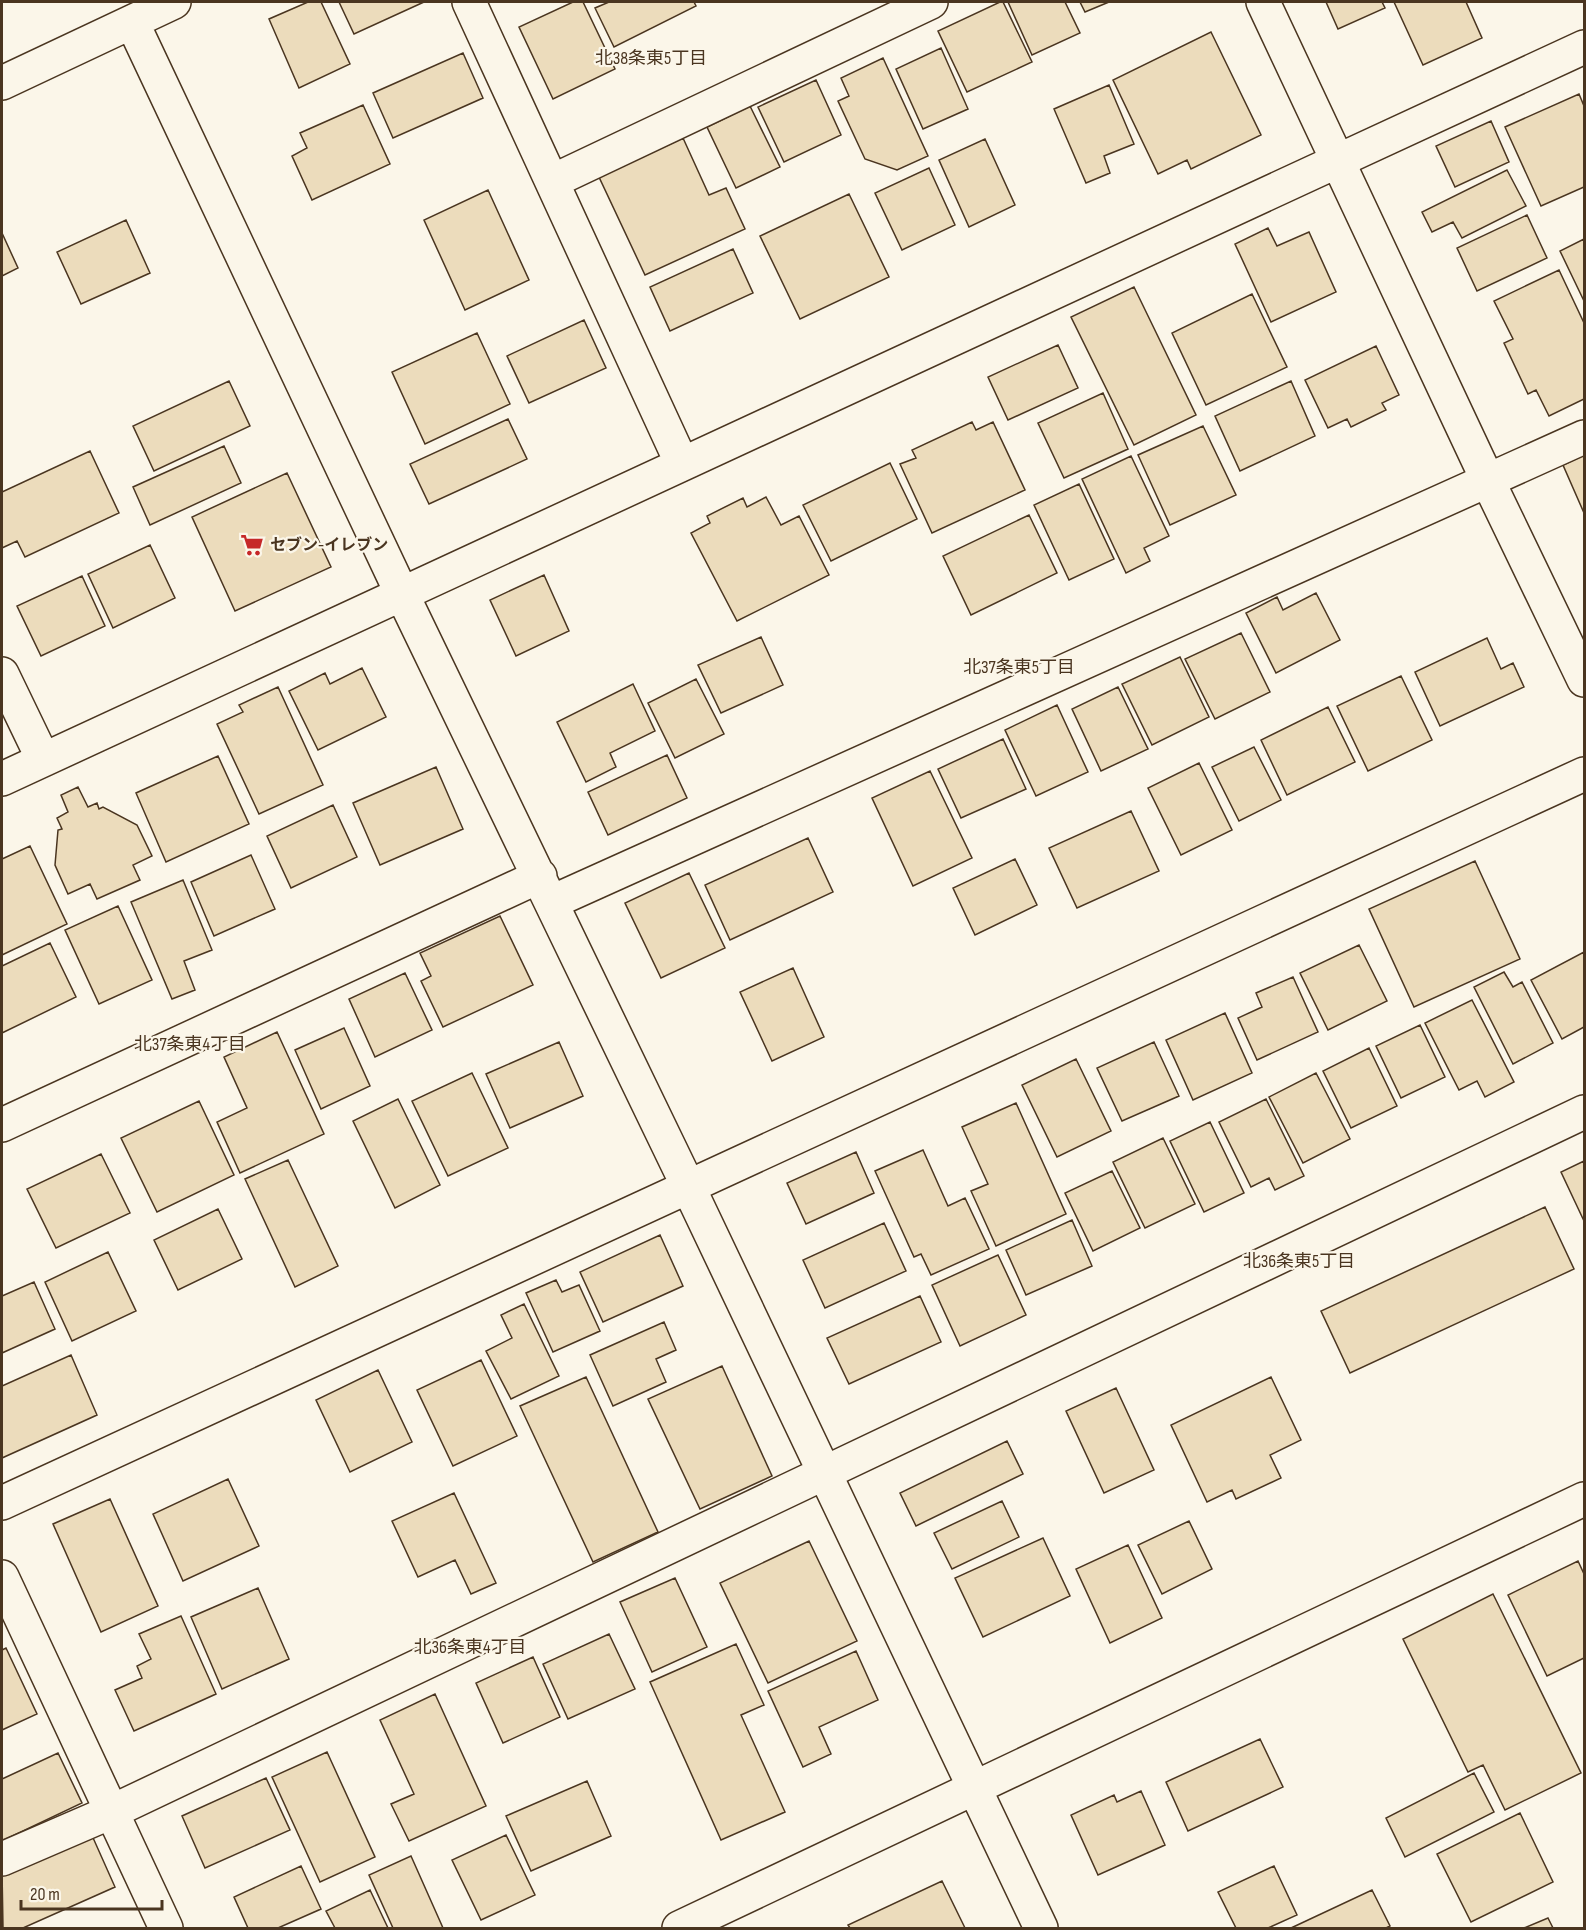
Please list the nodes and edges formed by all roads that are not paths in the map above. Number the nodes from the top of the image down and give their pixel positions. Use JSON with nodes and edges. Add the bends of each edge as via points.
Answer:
{"nodes":[{"id":1,"x":174,"y":2,"type":"edge"},
{"id":2,"x":469,"y":2,"type":"edge"},
{"id":3,"x":931,"y":2,"type":"edge"},
{"id":4,"x":1263,"y":2,"type":"edge"},
{"id":5,"x":132,"y":22,"type":"junction"},
{"id":6,"x":1584,"y":47,"type":"edge"},
{"id":7,"x":2,"y":83,"type":"edge"},
{"id":8,"x":1339,"y":162,"type":"junction"},
{"id":9,"x":553,"y":181,"type":"junction"},
{"id":10,"x":1584,"y":437,"type":"edge"},
{"id":11,"x":682,"y":464,"type":"junction"},
{"id":12,"x":1488,"y":481,"type":"junction"},
{"id":13,"x":401,"y":592,"type":"junction"},
{"id":14,"x":2,"y":674,"type":"edge"},
{"id":15,"x":1584,"y":680,"type":"edge"},
{"id":16,"x":43,"y":759,"type":"junction"},
{"id":17,"x":1584,"y":774,"type":"edge"},
{"id":18,"x":2,"y":779,"type":"edge"},
{"id":19,"x":546,"y":889,"type":"junction"},
{"id":20,"x":1584,"y":1112,"type":"edge"},
{"id":21,"x":2,"y":1125,"type":"edge"},
{"id":22,"x":688,"y":1186,"type":"junction"},
{"id":23,"x":824,"y":1473,"type":"junction"},
{"id":24,"x":1584,"y":1499,"type":"edge"},
{"id":25,"x":2,"y":1503,"type":"edge"},
{"id":26,"x":2,"y":1577,"type":"edge"},
{"id":27,"x":974,"y":1789,"type":"junction"},
{"id":28,"x":111,"y":1812,"type":"junction"},
{"id":29,"x":2,"y":1859,"type":"edge"},
{"id":30,"x":166,"y":1929,"type":"edge"},
{"id":31,"x":679,"y":1929,"type":"edge"},
{"id":32,"x":1041,"y":1929,"type":"edge"}],
"edges":[{"from":1,"to":5,"type":"street"},
{"from":2,"to":9,"type":"street"},
{"from":3,"to":9,"type":"street"},
{"from":4,"to":8,"type":"street"},
{"from":5,"to":7,"type":"street"},
{"from":5,"to":13,"type":"street"},
{"from":6,"to":8,"type":"street"},
{"from":8,"to":11,"type":"street"},
{"from":8,"to":12,"type":"street"},
{"from":9,"to":11,"type":"street"},
{"from":10,"to":12,"type":"street"},
{"from":11,"to":13,"type":"street"},
{"from":12,"to":15,"type":"street"},
{"from":12,"to":19,"type":"street"},
{"from":13,"to":16,"type":"street"},
{"from":13,"to":19,"type":"street"},
{"from":14,"to":16,"type":"street"},
{"from":16,"to":18,"type":"street"},
{"from":17,"to":22,"type":"street"},
{"from":19,"to":21,"type":"street"},
{"from":19,"to":22,"type":"street"},
{"from":20,"to":23,"type":"street"},
{"from":22,"to":23,"type":"street"},
{"from":22,"to":25,"type":"street"},
{"from":23,"to":27,"type":"street"},
{"from":23,"to":28,"type":"street"},
{"from":24,"to":27,"type":"street"},
{"from":26,"to":28,"type":"street"},
{"from":27,"to":31,"type":"street"},
{"from":27,"to":32,"type":"street"},
{"from":28,"to":29,"type":"street"},
{"from":28,"to":30,"type":"street"}]}
